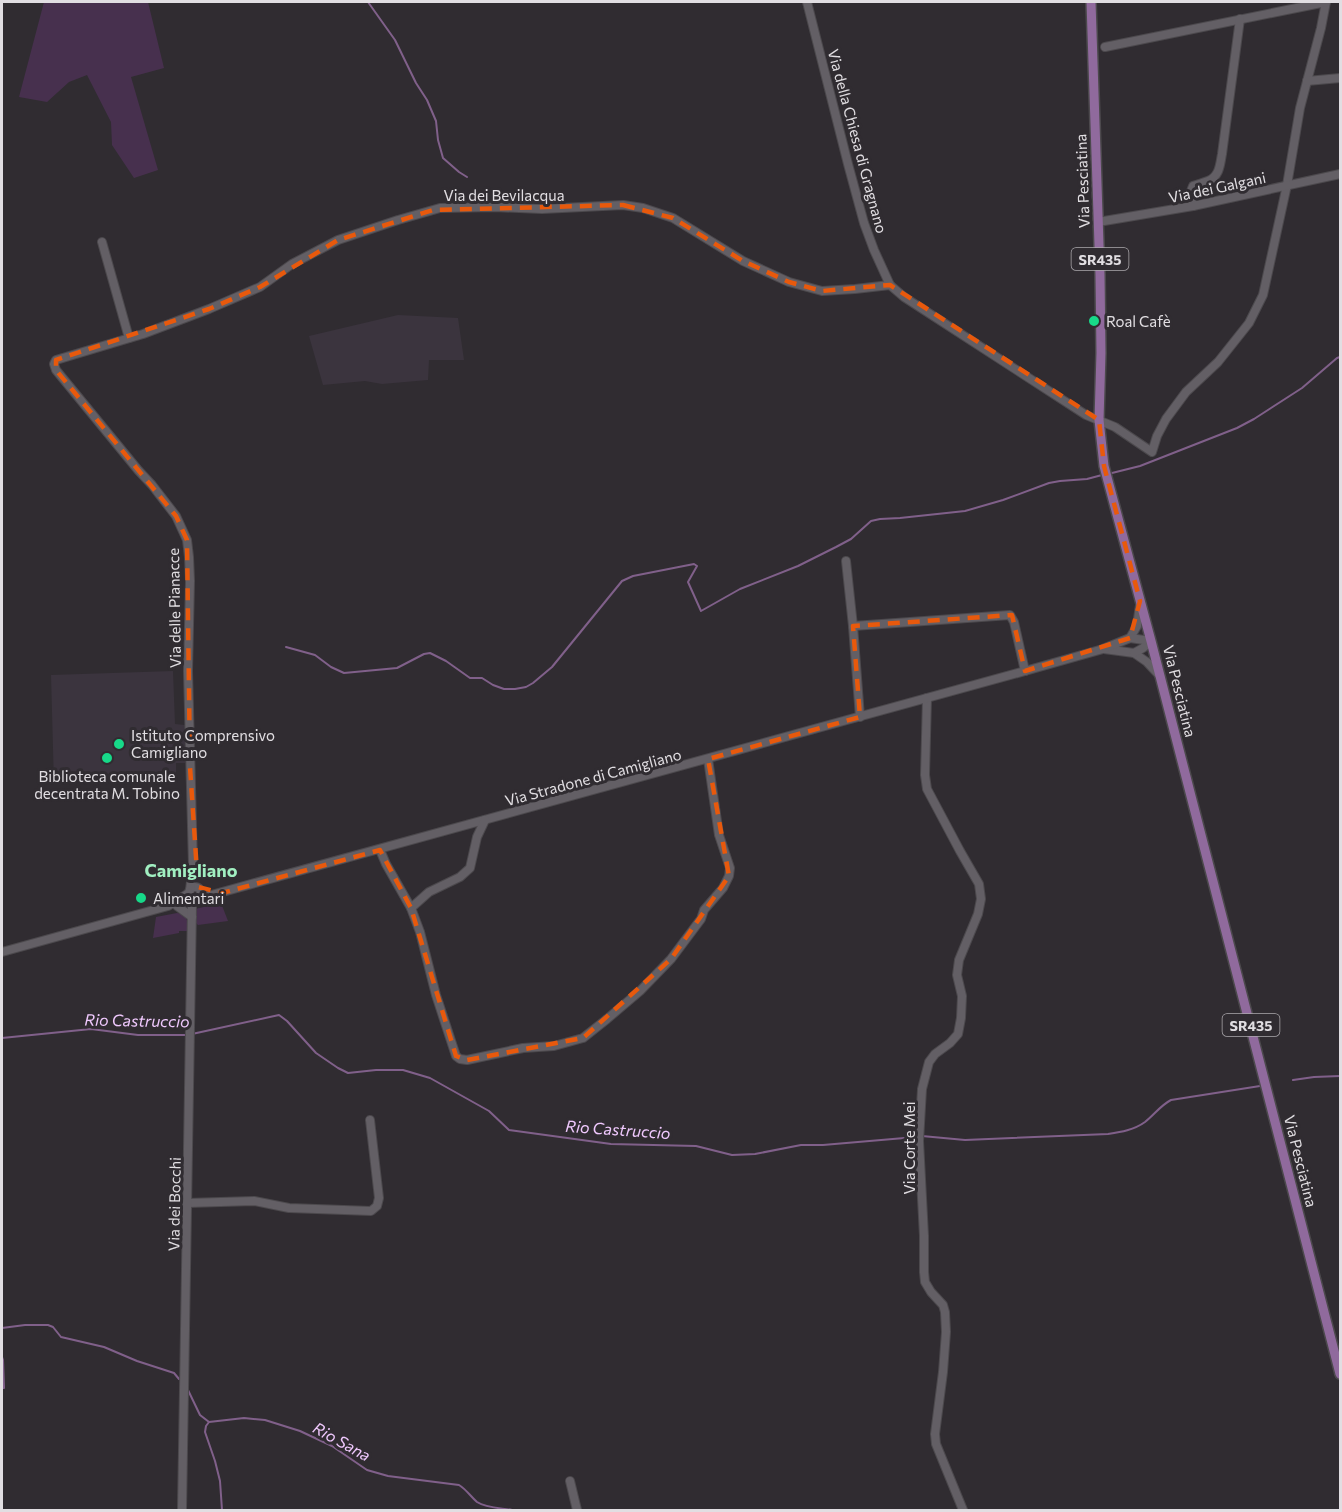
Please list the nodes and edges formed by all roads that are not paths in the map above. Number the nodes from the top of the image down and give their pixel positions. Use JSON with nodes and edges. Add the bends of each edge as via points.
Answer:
{"nodes":[{"id":1,"x":807,"y":2,"type":"edge"},
{"id":2,"x":1092,"y":2,"type":"edge"},
{"id":3,"x":1326,"y":2,"type":"edge"},
{"id":4,"x":1240,"y":19,"type":"junction"},
{"id":5,"x":1105,"y":48,"type":"dead end"},
{"id":6,"x":1341,"y":78,"type":"edge"},
{"id":7,"x":1307,"y":81,"type":"junction"},
{"id":8,"x":1341,"y":174,"type":"edge"},
{"id":9,"x":1287,"y":185,"type":"junction"},
{"id":10,"x":1192,"y":206,"type":"junction"},
{"id":11,"x":1098,"y":222,"type":"junction"},
{"id":12,"x":102,"y":242,"type":"dead end"},
{"id":13,"x":890,"y":285,"type":"junction"},
{"id":14,"x":129,"y":338,"type":"junction"},
{"id":15,"x":56,"y":360,"type":"joint"},
{"id":16,"x":1099,"y":420,"type":"junction"},
{"id":17,"x":846,"y":561,"type":"dead end"},
{"id":18,"x":1140,"y":601,"type":"junction"},
{"id":19,"x":853,"y":626,"type":"junction"},
{"id":20,"x":1130,"y":638,"type":"junction"},
{"id":21,"x":1151,"y":641,"type":"junction"},
{"id":22,"x":1102,"y":649,"type":"junction"},
{"id":23,"x":1134,"y":653,"type":"junction"},
{"id":24,"x":1025,"y":671,"type":"junction"},
{"id":25,"x":1160,"y":676,"type":"junction"},
{"id":26,"x":927,"y":698,"type":"junction"},
{"id":27,"x":860,"y":717,"type":"junction"},
{"id":28,"x":708,"y":759,"type":"junction"},
{"id":29,"x":485,"y":820,"type":"junction"},
{"id":30,"x":380,"y":850,"type":"junction"},
{"id":31,"x":194,"y":894,"type":"junction"},
{"id":32,"x":172,"y":906,"type":"junction"},
{"id":33,"x":411,"y":908,"type":"junction"},
{"id":34,"x":192,"y":917,"type":"junction"},
{"id":35,"x":2,"y":952,"type":"edge"},
{"id":36,"x":370,"y":1120,"type":"dead end"},
{"id":37,"x":187,"y":1203,"type":"junction"},
{"id":38,"x":1341,"y":1374,"type":"edge"},
{"id":39,"x":570,"y":1481,"type":"dead end"},
{"id":40,"x":182,"y":1510,"type":"edge"},
{"id":41,"x":577,"y":1510,"type":"edge"},
{"id":42,"x":963,"y":1510,"type":"edge"}],
"edges":[{"from":1,"to":13,"type":"street","name":"Via della Chiesa di Gragnano","via":[[864,224]]},
{"from":2,"to":11,"type":"main road","name":"Via Pesciatina","number":"SR435"},
{"from":3,"to":4,"type":"street"},
{"from":3,"to":7,"type":"street"},
{"from":4,"to":5,"type":"street"},
{"from":4,"to":10,"type":"street","via":[[1218,172],[1211,180],[1193,186]]},
{"from":6,"to":7,"type":"street"},
{"from":7,"to":9,"type":"street"},
{"from":8,"to":9,"type":"street","name":"Via dei Galgani"},
{"from":9,"to":10,"type":"street","name":"Via dei Galgani"},
{"from":9,"to":16,"type":"street","via":[[1263,295],[1249,323],[1218,362],[1186,392],[1166,419],[1152,452]]},
{"from":10,"to":11,"type":"street","name":"Via dei Galgani"},
{"from":11,"to":16,"type":"main road","name":"Via Pesciatina","number":"SR435"},
{"from":12,"to":14,"type":"street"},
{"from":13,"to":14,"type":"street","name":"Via dei Bevilacqua","via":[[822,291],[789,282],[743,261],[673,218],[644,208],[440,208],[338,240],[260,287]]},
{"from":13,"to":16,"type":"street","via":[[921,309]]},
{"from":14,"to":15,"type":"street","name":"Via dei Bevilacqua"},
{"from":15,"to":31,"type":"street","name":"Via delle Pianacce","via":[[56,370],[176,516],[187,540]]},
{"from":16,"to":18,"type":"main road","name":"Via Pesciatina","number":"SR435","via":[[1106,474]]},
{"from":17,"to":19,"type":"street"},
{"from":18,"to":20,"type":"street","via":[[1137,626]]},
{"from":18,"to":21,"type":"main road","name":"Via Pesciatina","number":"SR435"},
{"from":19,"to":24,"type":"street","via":[[1010,615]]},
{"from":19,"to":27,"type":"street"},
{"from":20,"to":21,"type":"street","name":"Via Stradone di Camigliano"},
{"from":20,"to":22,"type":"street","name":"Via Stradone di Camigliano"},
{"from":21,"to":23,"type":"street"},
{"from":21,"to":25,"type":"main road","name":"Via Pesciatina","number":"SR435"},
{"from":22,"to":23,"type":"street","name":"Via Stradone di Camigliano"},
{"from":22,"to":24,"type":"street","name":"Via Stradone di Camigliano"},
{"from":23,"to":25,"type":"street"},
{"from":24,"to":26,"type":"street","name":"Via Stradone di Camigliano"},
{"from":25,"to":38,"type":"main road","name":"Via Pesciatina","number":"SR435"},
{"from":26,"to":27,"type":"street","name":"Via Stradone di Camigliano"},
{"from":26,"to":42,"type":"street","name":"Via Corte Mei","via":[[927,789],[979,884],[981,899],[959,960],[957,975],[962,996],[957,1034],[928,1062],[919,1141],[924,1272],[931,1292],[945,1312],[936,1444]]},
{"from":27,"to":28,"type":"street","name":"Via Stradone di Camigliano"},
{"from":28,"to":29,"type":"street","name":"Via Stradone di Camigliano"},
{"from":28,"to":33,"type":"street","via":[[729,876],[671,959],[640,991],[583,1038],[467,1060],[456,1056]]},
{"from":29,"to":30,"type":"street","name":"Via Stradone di Camigliano"},
{"from":29,"to":33,"type":"street","via":[[470,868],[429,892]]},
{"from":30,"to":31,"type":"street","name":"Via Stradone di Camigliano","via":[[222,892]]},
{"from":30,"to":33,"type":"street"},
{"from":31,"to":32,"type":"street","name":"Via Stradone di Camigliano"},
{"from":31,"to":34,"type":"street","name":"Via dei Bocchi"},
{"from":32,"to":34,"type":"street"},
{"from":32,"to":35,"type":"street"},
{"from":34,"to":37,"type":"street","name":"Via dei Bocchi"},
{"from":36,"to":37,"type":"street","via":[[379,1198],[371,1211],[289,1208],[254,1201]]},
{"from":37,"to":40,"type":"street","name":"Via dei Bocchi"},
{"from":39,"to":41,"type":"street"}]}
